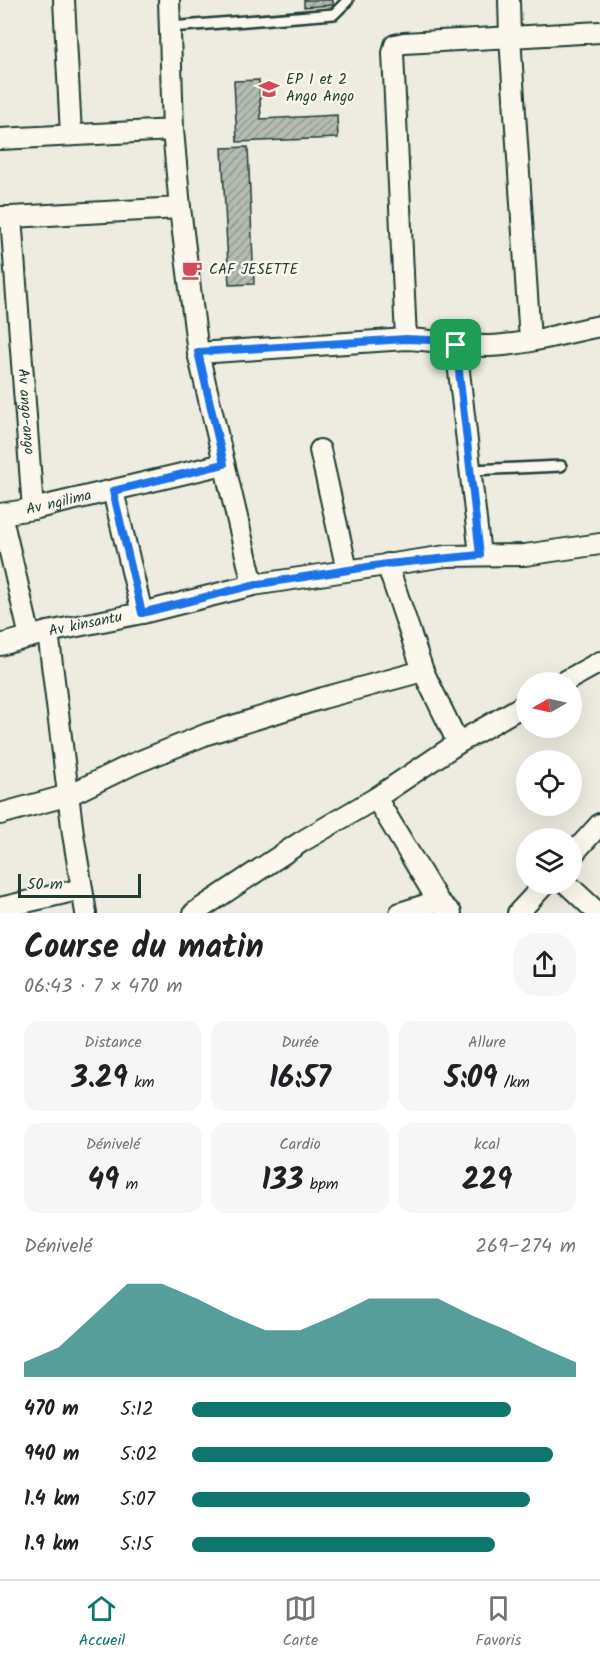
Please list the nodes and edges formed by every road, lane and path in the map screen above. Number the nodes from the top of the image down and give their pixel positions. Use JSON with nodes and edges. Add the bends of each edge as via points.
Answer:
{"nodes":[{"id":1,"x":63,"y":0,"type":"edge"},
{"id":2,"x":169,"y":0,"type":"edge"},
{"id":3,"x":348,"y":0,"type":"edge"},
{"id":4,"x":509,"y":0,"type":"edge"},
{"id":5,"x":170,"y":27,"type":"junction"},
{"id":6,"x":600,"y":32,"type":"edge"},
{"id":7,"x":510,"y":37,"type":"junction"},
{"id":8,"x":172,"y":130,"type":"junction"},
{"id":9,"x":70,"y":135,"type":"junction"},
{"id":10,"x":0,"y":139,"type":"edge"},
{"id":11,"x":180,"y":208,"type":"junction"},
{"id":12,"x":5,"y":217,"type":"edge"},
{"id":13,"x":600,"y":326,"type":"edge"},
{"id":14,"x":406,"y":339,"type":"junction"},
{"id":15,"x":530,"y":340,"type":"junction"},
{"id":16,"x":456,"y":345,"type":"junction"},
{"id":17,"x":198,"y":352,"type":"junction"},
{"id":18,"x":320,"y":450,"type":"dead end"},
{"id":19,"x":224,"y":464,"type":"junction"},
{"id":20,"x":561,"y":466,"type":"dead end"},
{"id":21,"x":470,"y":470,"type":"junction"},
{"id":22,"x":113,"y":491,"type":"junction"},
{"id":23,"x":33,"y":509,"type":"junction"},
{"id":24,"x":1,"y":514,"type":"edge"},
{"id":25,"x":600,"y":544,"type":"edge"},
{"id":26,"x":480,"y":555,"type":"junction"},
{"id":27,"x":387,"y":564,"type":"junction"},
{"id":28,"x":348,"y":570,"type":"junction"},
{"id":29,"x":253,"y":585,"type":"junction"},
{"id":30,"x":142,"y":613,"type":"junction"},
{"id":31,"x":39,"y":634,"type":"junction"},
{"id":32,"x":0,"y":645,"type":"edge"},
{"id":33,"x":600,"y":662,"type":"edge"},
{"id":34,"x":423,"y":671,"type":"junction"},
{"id":35,"x":582,"y":672,"type":"edge"},
{"id":36,"x":516,"y":710,"type":"edge"},
{"id":37,"x":458,"y":743,"type":"junction"},
{"id":38,"x":69,"y":795,"type":"junction"},
{"id":39,"x":376,"y":798,"type":"junction"},
{"id":40,"x":0,"y":814,"type":"edge"},
{"id":41,"x":600,"y":824,"type":"edge"},
{"id":42,"x":582,"y":844,"type":"edge"},
{"id":43,"x":82,"y":889,"type":"junction"},
{"id":44,"x":536,"y":894,"type":"edge"},
{"id":45,"x":578,"y":894,"type":"edge"},
{"id":46,"x":445,"y":907,"type":"edge"},
{"id":47,"x":0,"y":908,"type":"edge"},
{"id":48,"x":86,"y":913,"type":"edge"},
{"id":49,"x":194,"y":913,"type":"edge"},
{"id":50,"x":400,"y":913,"type":"edge"},
{"id":51,"x":518,"y":913,"type":"edge"},
{"id":52,"x":598,"y":913,"type":"edge"}],
"edges":[{"from":1,"to":9,"type":"street"},
{"from":2,"to":5,"type":"street"},
{"from":3,"to":5,"type":"lane","via":[[334,14]]},
{"from":4,"to":7,"type":"street"},
{"from":5,"to":8,"type":"street"},
{"from":6,"to":7,"type":"street"},
{"from":7,"to":14,"type":"street","via":[[395,45]]},
{"from":7,"to":15,"type":"street"},
{"from":8,"to":9,"type":"street"},
{"from":8,"to":11,"type":"street"},
{"from":9,"to":10,"type":"street"},
{"from":11,"to":12,"type":"street"},
{"from":11,"to":17,"type":"street"},
{"from":12,"to":23,"type":"street","name":"Av ango-ango"},
{"from":13,"to":15,"type":"street"},
{"from":14,"to":16,"type":"street"},
{"from":14,"to":17,"type":"street"},
{"from":15,"to":16,"type":"street","via":[[493,346]]},
{"from":16,"to":21,"type":"street"},
{"from":17,"to":19,"type":"street"},
{"from":18,"to":28,"type":"street"},
{"from":19,"to":22,"type":"street","name":"Av ngilima"},
{"from":19,"to":29,"type":"street"},
{"from":20,"to":21,"type":"lane"},
{"from":21,"to":26,"type":"street"},
{"from":22,"to":23,"type":"street","name":"Av ngilima"},
{"from":22,"to":30,"type":"street"},
{"from":23,"to":24,"type":"street","name":"Av ngilima"},
{"from":24,"to":31,"type":"street"},
{"from":25,"to":26,"type":"street","name":"Av kinsantu","via":[[525,555]]},
{"from":26,"to":27,"type":"street","name":"Av kinsantu"},
{"from":27,"to":28,"type":"street","name":"Av kinsantu"},
{"from":27,"to":34,"type":"street"},
{"from":28,"to":29,"type":"street","name":"Av kinsantu"},
{"from":29,"to":30,"type":"street","name":"Av kinsantu"},
{"from":30,"to":31,"type":"street","name":"Av kinsantu"},
{"from":31,"to":32,"type":"street","name":"Av kinsantu"},
{"from":31,"to":38,"type":"street"},
{"from":33,"to":35,"type":"street"},
{"from":34,"to":37,"type":"street"},
{"from":34,"to":38,"type":"street","via":[[207,734]]},
{"from":36,"to":37,"type":"street"},
{"from":37,"to":39,"type":"street"},
{"from":38,"to":40,"type":"street"},
{"from":38,"to":43,"type":"street"},
{"from":39,"to":46,"type":"street"},
{"from":39,"to":49,"type":"street"},
{"from":41,"to":42,"type":"street"},
{"from":43,"to":47,"type":"street"},
{"from":43,"to":48,"type":"street"},
{"from":44,"to":51,"type":"street"},
{"from":45,"to":52,"type":"street"},
{"from":46,"to":50,"type":"street"}]}
